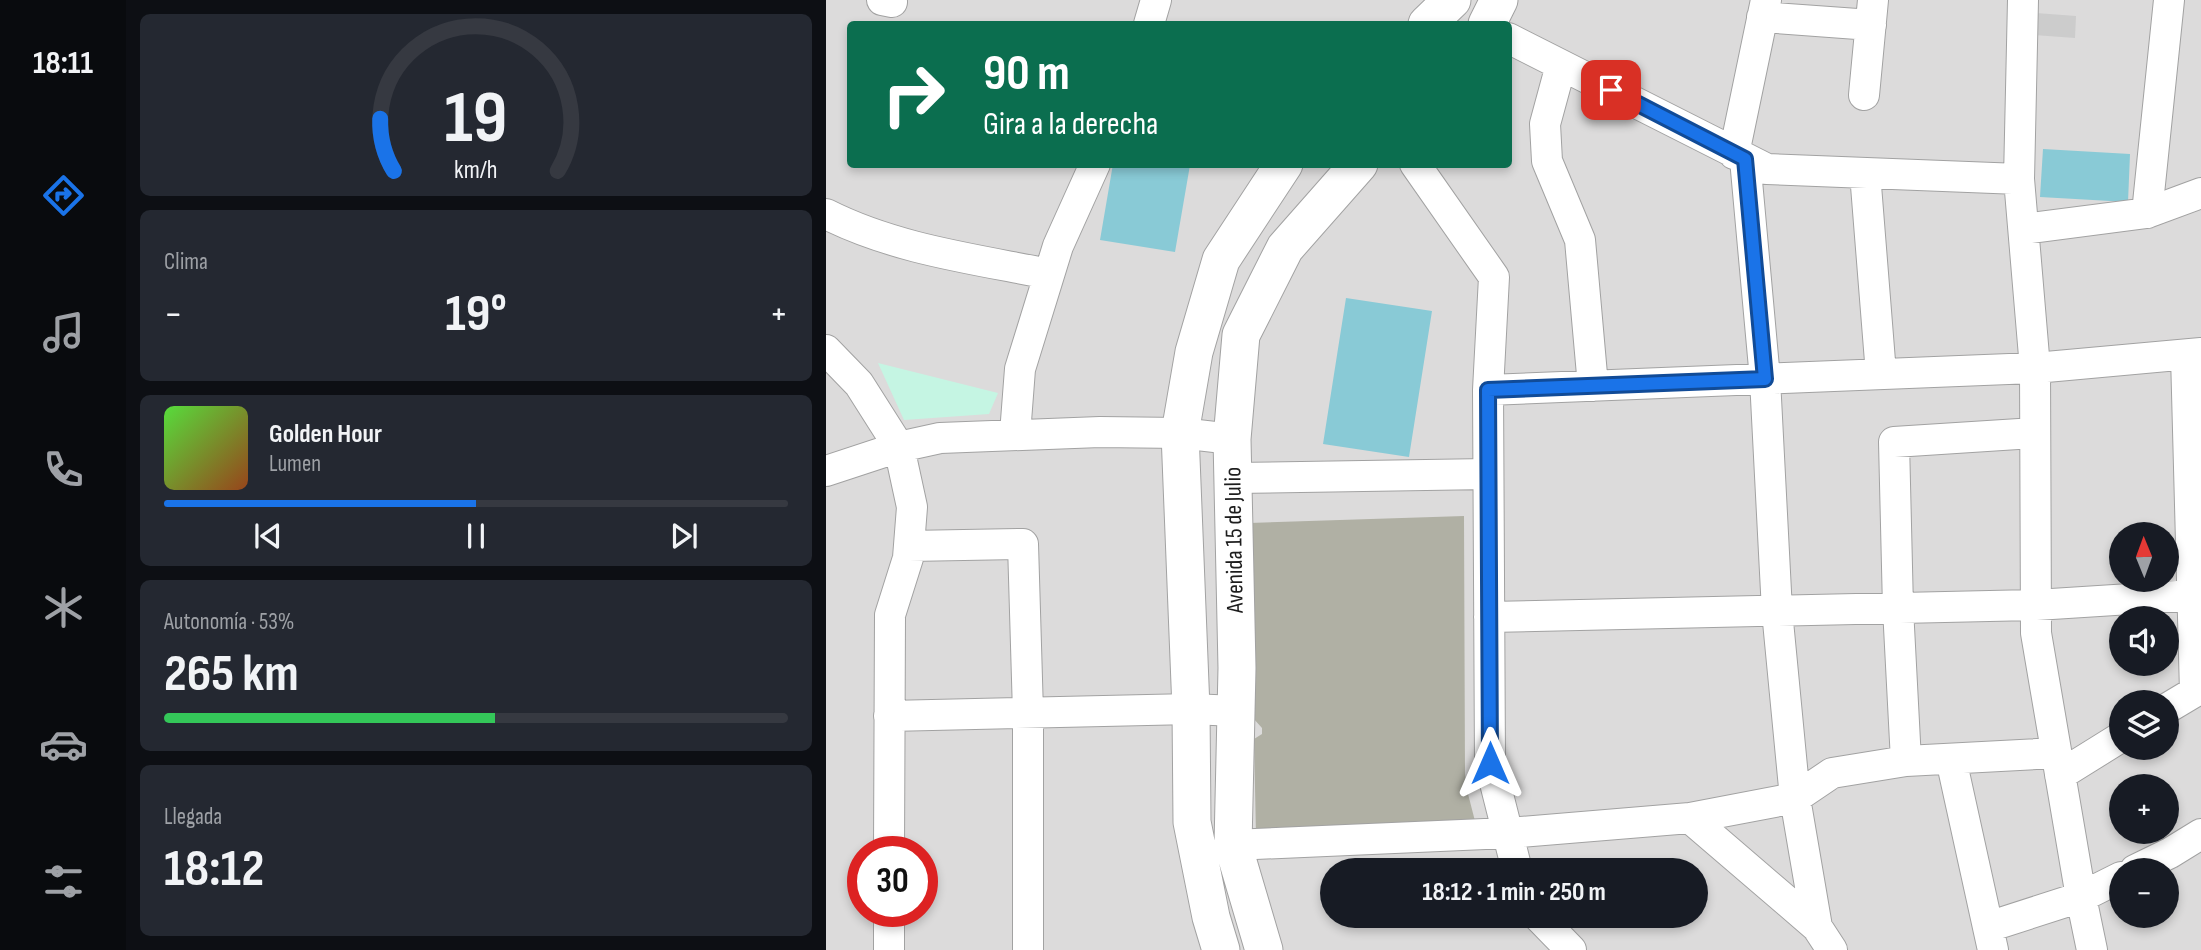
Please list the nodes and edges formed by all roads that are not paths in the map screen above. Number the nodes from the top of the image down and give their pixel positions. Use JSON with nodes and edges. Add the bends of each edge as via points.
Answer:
{"nodes":[{"id":1,"x":1156,"y":0,"type":"edge"},
{"id":2,"x":1499,"y":0,"type":"edge"},
{"id":3,"x":2023,"y":0,"type":"edge"},
{"id":4,"x":2169,"y":0,"type":"edge"},
{"id":5,"x":1443,"y":7,"type":"edge"},
{"id":6,"x":1764,"y":9,"type":"edge"},
{"id":7,"x":1872,"y":13,"type":"edge"},
{"id":8,"x":1150,"y":21,"type":"edge"},
{"id":9,"x":1478,"y":21,"type":"edge"},
{"id":10,"x":1487,"y":21,"type":"edge"},
{"id":11,"x":1512,"y":39,"type":"edge"},
{"id":12,"x":1561,"y":65,"type":"junction"},
{"id":13,"x":1864,"y":95,"type":"dead end"},
{"id":14,"x":1739,"y":157,"type":"junction"},
{"id":15,"x":1093,"y":168,"type":"edge"},
{"id":16,"x":1281,"y":168,"type":"edge"},
{"id":17,"x":1355,"y":168,"type":"edge"},
{"id":18,"x":1418,"y":168,"type":"edge"},
{"id":19,"x":1865,"y":173,"type":"junction"},
{"id":20,"x":2019,"y":178,"type":"junction"},
{"id":21,"x":2201,"y":193,"type":"edge"},
{"id":22,"x":2147,"y":213,"type":"junction"},
{"id":23,"x":826,"y":214,"type":"edge"},
{"id":24,"x":2024,"y":229,"type":"junction"},
{"id":25,"x":1049,"y":274,"type":"junction"},
{"id":26,"x":826,"y":350,"type":"edge"},
{"id":27,"x":2194,"y":354,"type":"edge"},
{"id":28,"x":2035,"y":368,"type":"junction"},
{"id":29,"x":1881,"y":374,"type":"junction"},
{"id":30,"x":1765,"y":379,"type":"junction"},
{"id":31,"x":1592,"y":386,"type":"junction"},
{"id":32,"x":1488,"y":390,"type":"junction"},
{"id":33,"x":1180,"y":433,"type":"junction"},
{"id":34,"x":2035,"y":433,"type":"junction"},
{"id":35,"x":1015,"y":434,"type":"junction"},
{"id":36,"x":1232,"y":439,"type":"junction"},
{"id":37,"x":899,"y":447,"type":"junction"},
{"id":38,"x":830,"y":466,"type":"edge"},
{"id":39,"x":1488,"y":474,"type":"junction"},
{"id":40,"x":1233,"y":478,"type":"junction"},
{"id":41,"x":2196,"y":515,"type":"edge"},
{"id":42,"x":909,"y":546,"type":"junction"},
{"id":43,"x":2193,"y":595,"type":"junction"},
{"id":44,"x":2036,"y":605,"type":"junction"},
{"id":45,"x":1898,"y":608,"type":"junction"},
{"id":46,"x":1777,"y":611,"type":"junction"},
{"id":47,"x":1489,"y":617,"type":"junction"},
{"id":48,"x":2198,"y":690,"type":"edge"},
{"id":49,"x":2179,"y":701,"type":"edge"},
{"id":50,"x":1191,"y":709,"type":"junction"},
{"id":51,"x":1236,"y":711,"type":"junction"},
{"id":52,"x":1028,"y":713,"type":"junction"},
{"id":53,"x":889,"y":716,"type":"junction"},
{"id":54,"x":2109,"y":742,"type":"edge"},
{"id":55,"x":1951,"y":759,"type":"junction"},
{"id":56,"x":1906,"y":761,"type":"junction"},
{"id":57,"x":2058,"y":764,"type":"junction"},
{"id":58,"x":1795,"y":798,"type":"junction"},
{"id":59,"x":1690,"y":818,"type":"junction"},
{"id":60,"x":1508,"y":833,"type":"junction"},
{"id":61,"x":2201,"y":834,"type":"edge"},
{"id":62,"x":889,"y":836,"type":"edge"},
{"id":63,"x":1233,"y":845,"type":"junction"},
{"id":64,"x":1514,"y":858,"type":"edge"},
{"id":65,"x":2160,"y":858,"type":"edge"},
{"id":66,"x":2109,"y":883,"type":"edge"},
{"id":67,"x":2081,"y":897,"type":"junction"},
{"id":68,"x":889,"y":927,"type":"edge"},
{"id":69,"x":1550,"y":928,"type":"edge"},
{"id":70,"x":1825,"y":938,"type":"edge"},
{"id":71,"x":1991,"y":939,"type":"edge"},
{"id":72,"x":889,"y":950,"type":"edge"},
{"id":73,"x":1028,"y":950,"type":"edge"},
{"id":74,"x":1222,"y":950,"type":"edge"},
{"id":75,"x":1264,"y":950,"type":"edge"},
{"id":76,"x":1571,"y":950,"type":"edge"},
{"id":77,"x":2092,"y":950,"type":"edge"}],
"edges":[{"from":1,"to":8,"type":"street"},
{"from":2,"to":10,"type":"street"},
{"from":3,"to":20,"type":"street"},
{"from":4,"to":22,"type":"street"},
{"from":5,"to":9,"type":"street"},
{"from":6,"to":7,"type":"street"},
{"from":6,"to":14,"type":"street"},
{"from":7,"to":13,"type":"street"},
{"from":11,"to":12,"type":"street"},
{"from":12,"to":14,"type":"street"},
{"from":12,"to":31,"type":"street","via":[[1545,124],[1547,161],[1580,240]]},
{"from":14,"to":19,"type":"street","via":[[1767,169]]},
{"from":14,"to":30,"type":"street"},
{"from":15,"to":25,"type":"street"},
{"from":16,"to":33,"type":"street","name":"Avenida 15 de Julio","via":[[1221,260],[1195,352]]},
{"from":17,"to":36,"type":"street","name":"Avenida 15 de Julio","via":[[1285,248],[1241,335]]},
{"from":18,"to":32,"type":"street","via":[[1494,277]]},
{"from":19,"to":20,"type":"street"},
{"from":19,"to":29,"type":"street"},
{"from":20,"to":24,"type":"street"},
{"from":21,"to":22,"type":"street"},
{"from":22,"to":24,"type":"street"},
{"from":23,"to":25,"type":"street","via":[[912,247]]},
{"from":24,"to":28,"type":"street"},
{"from":25,"to":35,"type":"street","via":[[1020,369]]},
{"from":26,"to":37,"type":"street","via":[[859,384]]},
{"from":27,"to":28,"type":"street"},
{"from":27,"to":41,"type":"street"},
{"from":28,"to":29,"type":"street"},
{"from":28,"to":34,"type":"street"},
{"from":29,"to":30,"type":"street"},
{"from":30,"to":31,"type":"street"},
{"from":30,"to":46,"type":"street"},
{"from":31,"to":32,"type":"street"},
{"from":32,"to":39,"type":"street"},
{"from":33,"to":35,"type":"street"},
{"from":33,"to":36,"type":"street"},
{"from":33,"to":50,"type":"street","name":"Avenida 15 de Julio"},
{"from":34,"to":44,"type":"street"},
{"from":34,"to":45,"type":"street","via":[[1894,442]]},
{"from":35,"to":37,"type":"street","via":[[940,438]]},
{"from":36,"to":40,"type":"street","name":"Avenida 15 de Julio"},
{"from":37,"to":38,"type":"street"},
{"from":37,"to":42,"type":"street","via":[[912,506]]},
{"from":39,"to":40,"type":"street"},
{"from":39,"to":47,"type":"street"},
{"from":40,"to":51,"type":"street","name":"Avenida 15 de Julio"},
{"from":41,"to":43,"type":"street"},
{"from":42,"to":52,"type":"street","via":[[1023,544]]},
{"from":42,"to":53,"type":"street","via":[[890,615]]},
{"from":43,"to":44,"type":"street"},
{"from":43,"to":48,"type":"street"},
{"from":44,"to":45,"type":"street"},
{"from":44,"to":57,"type":"street","via":[[2036,633]]},
{"from":45,"to":46,"type":"street"},
{"from":45,"to":56,"type":"street"},
{"from":46,"to":47,"type":"street"},
{"from":46,"to":58,"type":"street"},
{"from":47,"to":60,"type":"street","via":[[1490,763]]},
{"from":48,"to":49,"type":"street"},
{"from":50,"to":51,"type":"street"},
{"from":50,"to":52,"type":"street"},
{"from":50,"to":74,"type":"street","name":"Avenida 15 de Julio","via":[[1192,822]]},
{"from":51,"to":63,"type":"street","name":"Avenida 15 de Julio"},
{"from":52,"to":53,"type":"street"},
{"from":52,"to":73,"type":"street"},
{"from":53,"to":62,"type":"street"},
{"from":54,"to":57,"type":"street"},
{"from":55,"to":56,"type":"street"},
{"from":55,"to":57,"type":"street"},
{"from":55,"to":71,"type":"street"},
{"from":56,"to":58,"type":"street","via":[[1832,773]]},
{"from":57,"to":67,"type":"street"},
{"from":58,"to":59,"type":"street"},
{"from":58,"to":70,"type":"street"},
{"from":59,"to":60,"type":"street"},
{"from":59,"to":70,"type":"street"},
{"from":60,"to":63,"type":"street"},
{"from":60,"to":64,"type":"street"},
{"from":61,"to":65,"type":"street"},
{"from":63,"to":75,"type":"street","name":"Avenida 15 de Julio"},
{"from":66,"to":67,"type":"street"},
{"from":67,"to":71,"type":"street"},
{"from":67,"to":77,"type":"street"},
{"from":68,"to":72,"type":"street"},
{"from":69,"to":76,"type":"street"}]}
